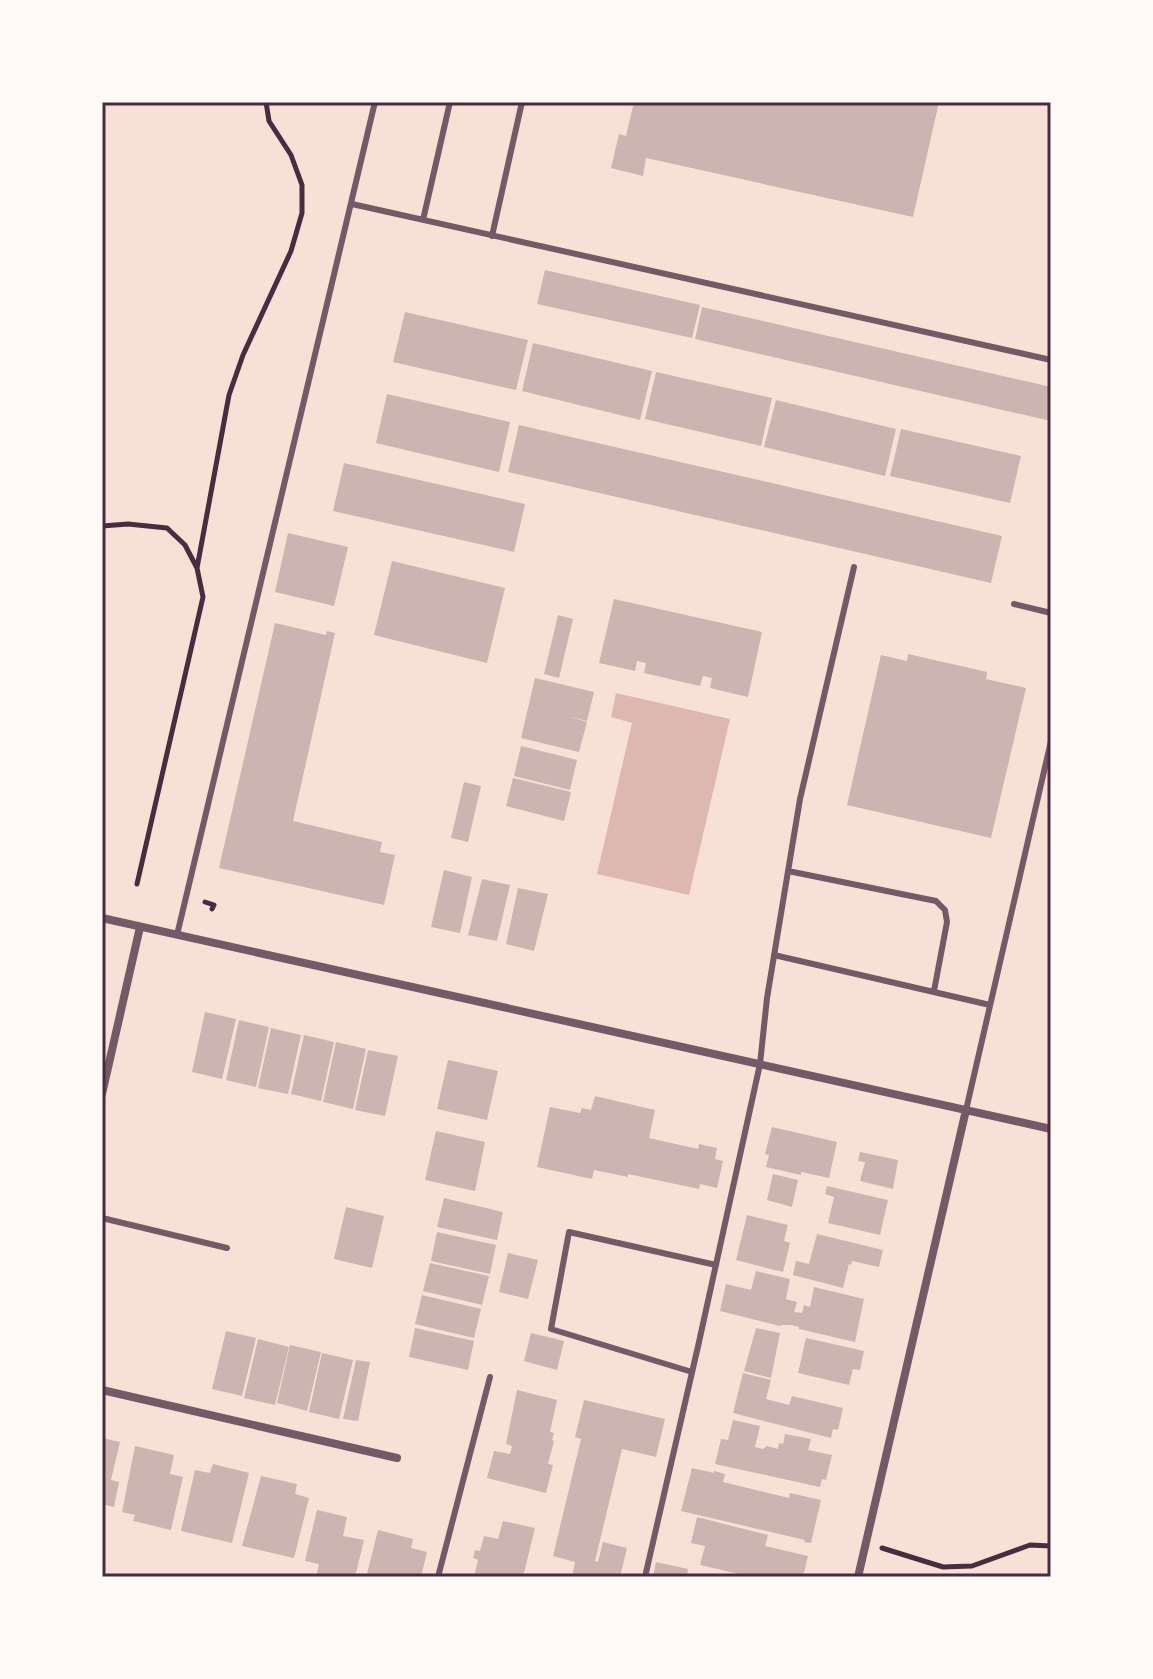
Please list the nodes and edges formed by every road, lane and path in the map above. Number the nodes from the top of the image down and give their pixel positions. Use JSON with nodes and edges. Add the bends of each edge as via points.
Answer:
{"nodes":[{"id":1,"x":266,"y":102,"type":"edge"},
{"id":2,"x":375,"y":102,"type":"edge"},
{"id":3,"x":450,"y":102,"type":"edge"},
{"id":4,"x":522,"y":102,"type":"edge"},
{"id":5,"x":352,"y":204,"type":"junction"},
{"id":6,"x":423,"y":220,"type":"junction"},
{"id":7,"x":492,"y":236,"type":"junction"},
{"id":8,"x":1051,"y":360,"type":"edge"},
{"id":9,"x":102,"y":526,"type":"edge"},
{"id":10,"x":854,"y":567,"type":"dead end"},
{"id":11,"x":197,"y":568,"type":"junction"},
{"id":12,"x":1014,"y":604,"type":"dead end"},
{"id":13,"x":1051,"y":613,"type":"edge"},
{"id":14,"x":1051,"y":741,"type":"edge"},
{"id":15,"x":788,"y":871,"type":"junction"},
{"id":16,"x":137,"y":884,"type":"dead end"},
{"id":17,"x":205,"y":902,"type":"dead end"},
{"id":18,"x":212,"y":909,"type":"dead end"},
{"id":19,"x":102,"y":918,"type":"edge"},
{"id":20,"x":140,"y":927,"type":"junction"},
{"id":21,"x":177,"y":935,"type":"junction"},
{"id":22,"x":774,"y":955,"type":"junction"},
{"id":23,"x":934,"y":991,"type":"junction"},
{"id":24,"x":990,"y":1005,"type":"junction"},
{"id":25,"x":760,"y":1064,"type":"junction"},
{"id":26,"x":102,"y":1094,"type":"edge"},
{"id":27,"x":966,"y":1110,"type":"junction"},
{"id":28,"x":1051,"y":1129,"type":"edge"},
{"id":29,"x":102,"y":1218,"type":"edge"},
{"id":30,"x":227,"y":1248,"type":"dead end"},
{"id":31,"x":716,"y":1265,"type":"junction"},
{"id":32,"x":692,"y":1372,"type":"junction"},
{"id":33,"x":490,"y":1377,"type":"dead end"},
{"id":34,"x":102,"y":1390,"type":"edge"},
{"id":35,"x":397,"y":1458,"type":"dead end"},
{"id":36,"x":866,"y":1544,"type":"junction"},
{"id":37,"x":1051,"y":1546,"type":"edge"},
{"id":38,"x":438,"y":1577,"type":"edge"},
{"id":39,"x":645,"y":1577,"type":"edge"},
{"id":40,"x":858,"y":1577,"type":"edge"}],
"edges":[{"from":1,"to":11,"type":"path","via":[[269,121],[302,185],[302,213],[229,395]]},
{"from":2,"to":5,"type":"lane"},
{"from":3,"to":6,"type":"lane"},
{"from":4,"to":7,"type":"lane"},
{"from":5,"to":6,"type":"lane"},
{"from":5,"to":21,"type":"lane"},
{"from":6,"to":7,"type":"lane"},
{"from":7,"to":8,"type":"lane"},
{"from":9,"to":11,"type":"path","via":[[167,528],[185,545]]},
{"from":10,"to":15,"type":"lane"},
{"from":11,"to":16,"type":"path","via":[[203,597]]},
{"from":12,"to":13,"type":"lane"},
{"from":14,"to":24,"type":"lane"},
{"from":15,"to":22,"type":"lane"},
{"from":15,"to":23,"type":"lane","via":[[936,901],[947,922]]},
{"from":17,"to":18,"type":"path","via":[[214,905]]},
{"from":19,"to":20,"type":"street"},
{"from":20,"to":21,"type":"street"},
{"from":20,"to":26,"type":"street"},
{"from":21,"to":25,"type":"street"},
{"from":22,"to":23,"type":"lane"},
{"from":22,"to":25,"type":"lane"},
{"from":23,"to":24,"type":"lane"},
{"from":24,"to":27,"type":"lane"},
{"from":25,"to":27,"type":"street"},
{"from":25,"to":31,"type":"lane"},
{"from":27,"to":28,"type":"street"},
{"from":27,"to":36,"type":"street"},
{"from":29,"to":30,"type":"lane"},
{"from":31,"to":32,"type":"lane"},
{"from":31,"to":32,"type":"lane","via":[[569,1232],[551,1329]]},
{"from":32,"to":39,"type":"lane"},
{"from":33,"to":38,"type":"lane"},
{"from":34,"to":35,"type":"street"},
{"from":36,"to":37,"type":"path","via":[[943,1567],[972,1566],[1030,1545]]},
{"from":36,"to":40,"type":"street"}]}
